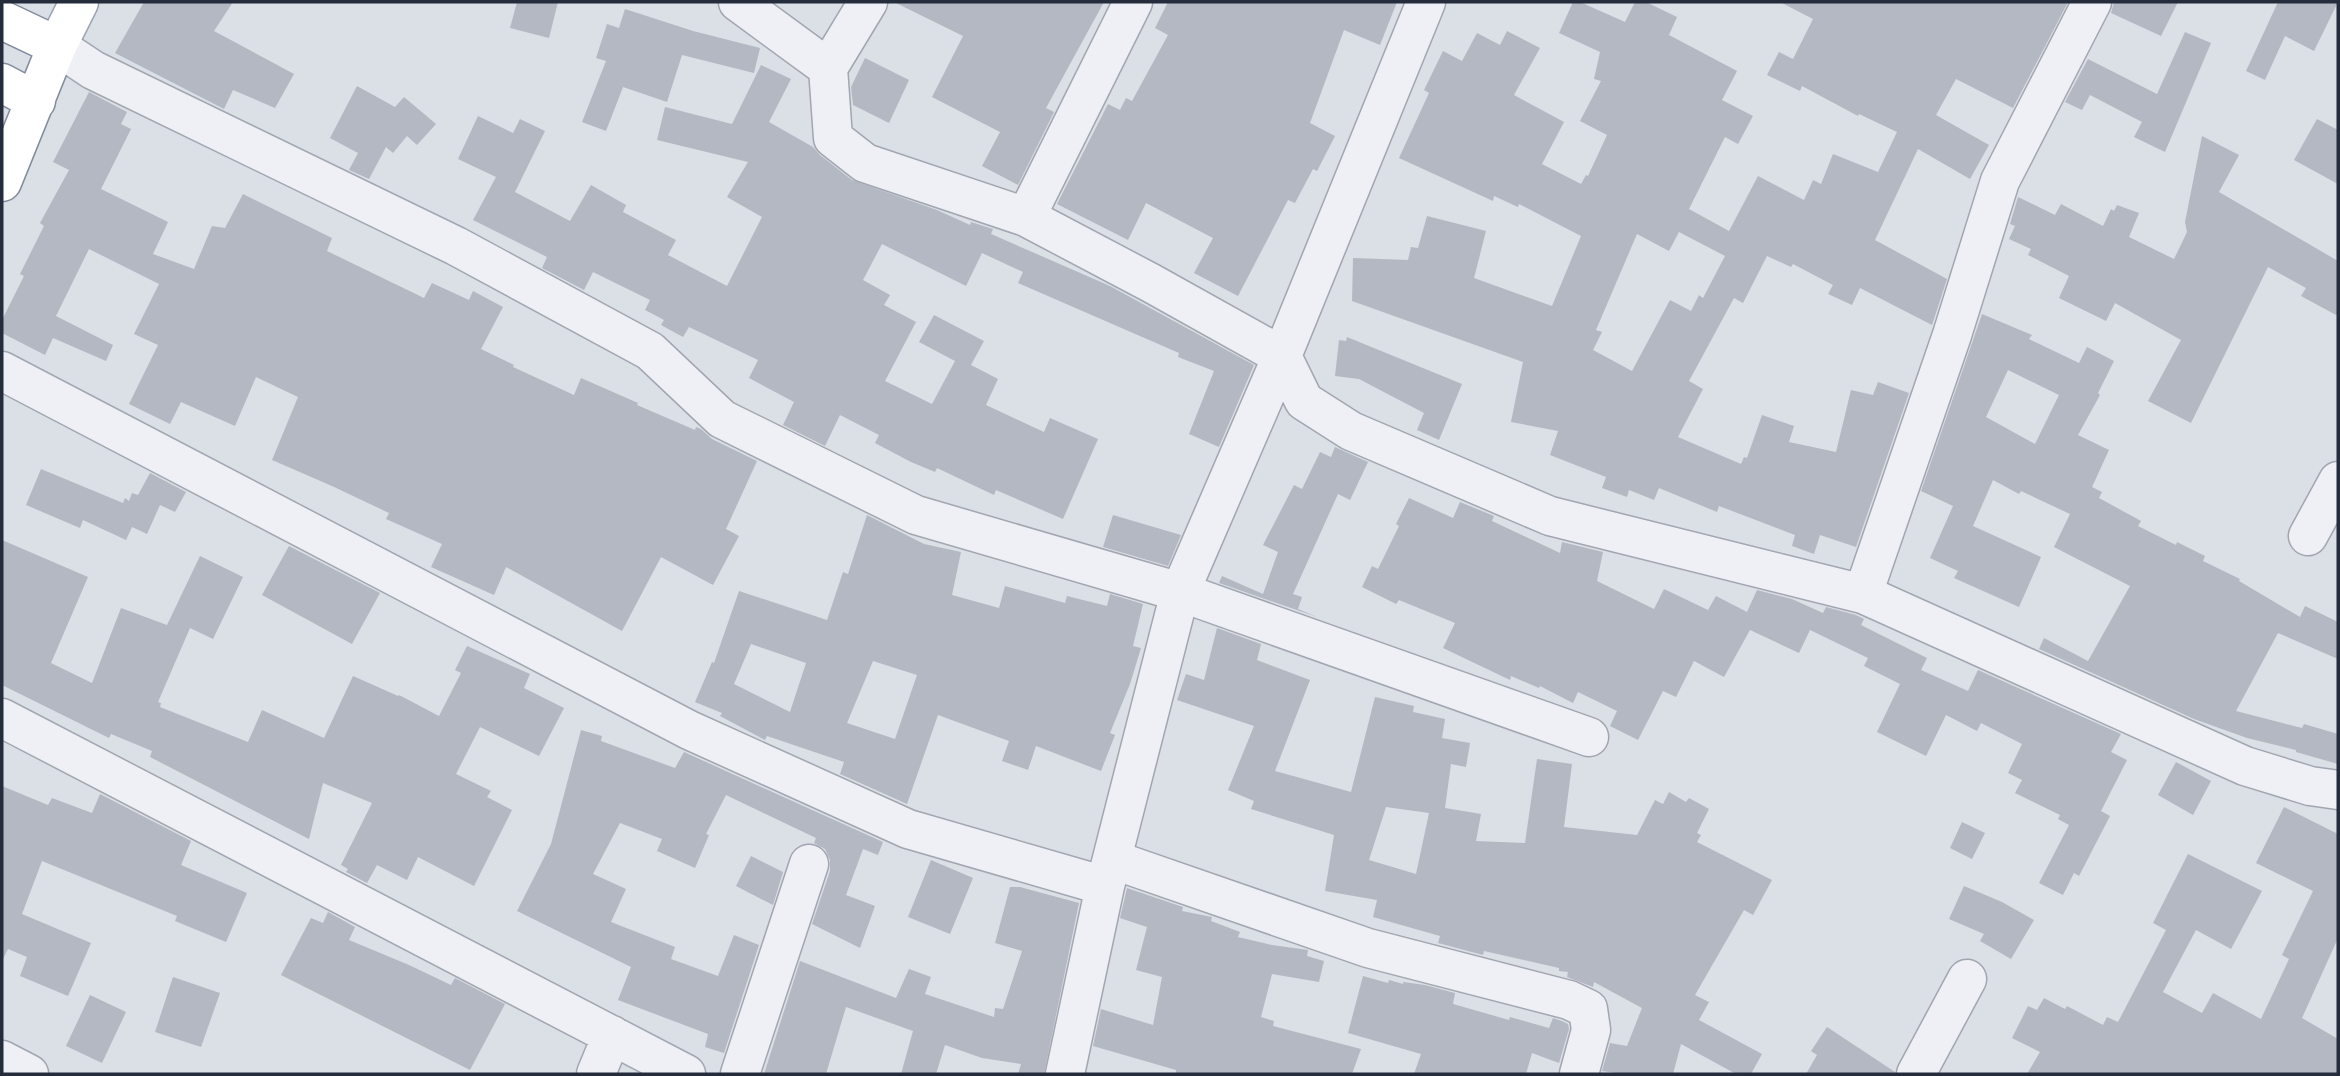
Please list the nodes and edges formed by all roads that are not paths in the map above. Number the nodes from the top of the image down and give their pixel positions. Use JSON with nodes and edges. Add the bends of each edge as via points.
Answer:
{"nodes":[{"id":1,"x":79,"y":2,"type":"edge"},
{"id":2,"x":738,"y":2,"type":"edge"},
{"id":3,"x":868,"y":2,"type":"edge"},
{"id":4,"x":1133,"y":2,"type":"edge"},
{"id":5,"x":1426,"y":2,"type":"edge"},
{"id":6,"x":2092,"y":2,"type":"edge"},
{"id":7,"x":2,"y":20,"type":"edge"},
{"id":8,"x":57,"y":47,"type":"junction"},
{"id":9,"x":828,"y":68,"type":"junction"},
{"id":10,"x":2,"y":83,"type":"edge"},
{"id":11,"x":36,"y":101,"type":"junction"},
{"id":12,"x":2,"y":182,"type":"edge"},
{"id":13,"x":1026,"y":217,"type":"junction"},
{"id":14,"x":1282,"y":356,"type":"junction"},
{"id":15,"x":2,"y":371,"type":"edge"},
{"id":16,"x":2338,"y":481,"type":"edge"},
{"id":17,"x":2308,"y":536,"type":"dead end"},
{"id":18,"x":1180,"y":592,"type":"junction"},
{"id":19,"x":1863,"y":594,"type":"junction"},
{"id":20,"x":2,"y":718,"type":"edge"},
{"id":21,"x":1589,"y":737,"type":"dead end"},
{"id":22,"x":2338,"y":790,"type":"edge"},
{"id":23,"x":809,"y":864,"type":"dead end"},
{"id":24,"x":1110,"y":873,"type":"junction"},
{"id":25,"x":1967,"y":979,"type":"dead end"},
{"id":26,"x":612,"y":1035,"type":"junction"},
{"id":27,"x":2,"y":1060,"type":"edge"},
{"id":28,"x":29,"y":1074,"type":"edge"},
{"id":29,"x":596,"y":1074,"type":"edge"},
{"id":30,"x":686,"y":1074,"type":"edge"},
{"id":31,"x":740,"y":1074,"type":"edge"},
{"id":32,"x":1065,"y":1074,"type":"edge"},
{"id":33,"x":1579,"y":1074,"type":"edge"},
{"id":34,"x":1916,"y":1074,"type":"edge"}],
"edges":[{"from":1,"to":8,"type":"main road"},
{"from":2,"to":9,"type":"street"},
{"from":3,"to":9,"type":"street"},
{"from":4,"to":13,"type":"street"},
{"from":5,"to":14,"type":"street"},
{"from":6,"to":19,"type":"street","via":[[2000,181]]},
{"from":7,"to":8,"type":"main road"},
{"from":8,"to":11,"type":"main road"},
{"from":8,"to":18,"type":"street","via":[[93,70],[456,246],[650,351],[722,419],[916,515]]},
{"from":9,"to":13,"type":"street","via":[[833,138],[865,163]]},
{"from":10,"to":11,"type":"main road"},
{"from":11,"to":12,"type":"main road"},
{"from":13,"to":14,"type":"street"},
{"from":14,"to":18,"type":"street"},
{"from":14,"to":19,"type":"street","via":[[1304,401],[1351,430],[1550,516]]},
{"from":15,"to":24,"type":"street","via":[[689,730],[908,830]]},
{"from":16,"to":17,"type":"street"},
{"from":18,"to":21,"type":"street"},
{"from":18,"to":24,"type":"street"},
{"from":19,"to":22,"type":"street","via":[[2245,766]]},
{"from":20,"to":26,"type":"street"},
{"from":23,"to":31,"type":"street"},
{"from":24,"to":32,"type":"street"},
{"from":24,"to":33,"type":"street","via":[[1368,948],[1569,999],[1588,1009],[1591,1030]]},
{"from":25,"to":34,"type":"street"},
{"from":26,"to":29,"type":"street"},
{"from":26,"to":30,"type":"street"},
{"from":27,"to":28,"type":"street"}]}
